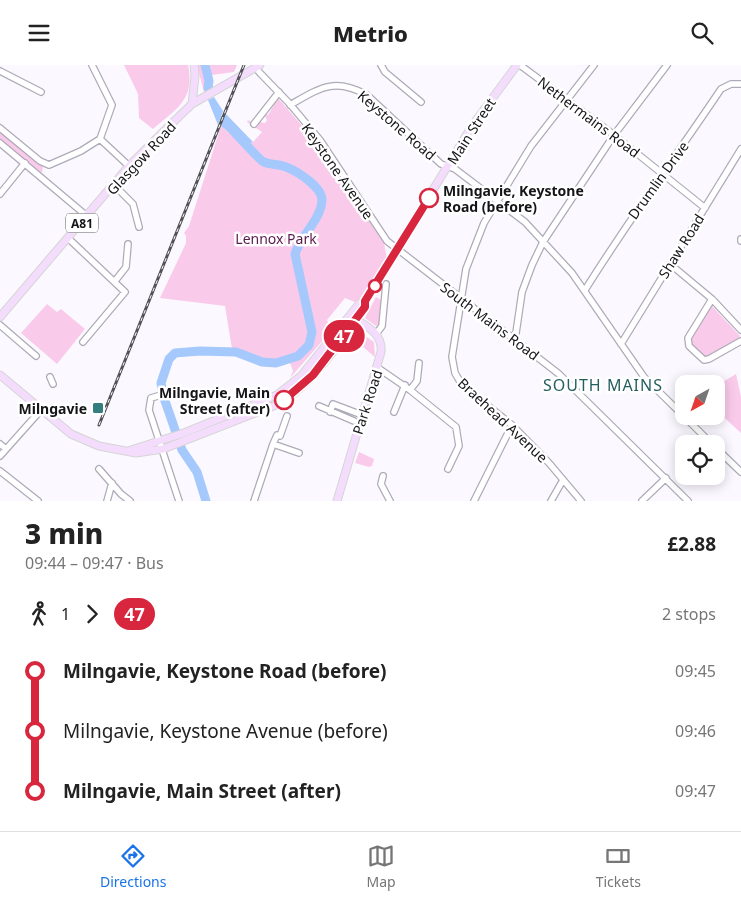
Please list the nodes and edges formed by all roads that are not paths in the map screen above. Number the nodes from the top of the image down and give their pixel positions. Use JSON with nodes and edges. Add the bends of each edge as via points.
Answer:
{"nodes":[{"id":1,"x":92,"y":65,"type":"edge"},
{"id":2,"x":194,"y":65,"type":"edge"},
{"id":3,"x":381,"y":65,"type":"edge"},
{"id":4,"x":518,"y":65,"type":"edge"},
{"id":5,"x":594,"y":65,"type":"edge"},
{"id":6,"x":667,"y":65,"type":"edge"},
{"id":7,"x":260,"y":69,"type":"edge"},
{"id":8,"x":0,"y":71,"type":"edge"},
{"id":9,"x":741,"y":84,"type":"edge"},
{"id":10,"x":41,"y":92,"type":"dead end"},
{"id":11,"x":279,"y":92,"type":"junction"},
{"id":12,"x":567,"y":100,"type":"junction"},
{"id":13,"x":421,"y":102,"type":"dead end"},
{"id":14,"x":192,"y":104,"type":"junction"},
{"id":15,"x":290,"y":105,"type":"junction"},
{"id":16,"x":260,"y":116,"type":"junction"},
{"id":17,"x":266,"y":121,"type":"dead end"},
{"id":18,"x":254,"y":124,"type":"dead end"},
{"id":19,"x":0,"y":128,"type":"edge"},
{"id":20,"x":614,"y":135,"type":"junction"},
{"id":21,"x":100,"y":139,"type":"junction"},
{"id":22,"x":0,"y":143,"type":"edge"},
{"id":23,"x":741,"y":149,"type":"edge"},
{"id":24,"x":25,"y":163,"type":"junction"},
{"id":25,"x":129,"y":166,"type":"junction"},
{"id":26,"x":448,"y":166,"type":"junction"},
{"id":27,"x":663,"y":173,"type":"junction"},
{"id":28,"x":114,"y":185,"type":"junction"},
{"id":29,"x":0,"y":194,"type":"edge"},
{"id":30,"x":498,"y":201,"type":"junction"},
{"id":31,"x":704,"y":208,"type":"junction"},
{"id":32,"x":88,"y":217,"type":"junction"},
{"id":33,"x":139,"y":227,"type":"dead end"},
{"id":34,"x":69,"y":239,"type":"junction"},
{"id":35,"x":543,"y":241,"type":"junction"},
{"id":36,"x":128,"y":244,"type":"dead end"},
{"id":37,"x":397,"y":250,"type":"junction"},
{"id":38,"x":670,"y":264,"type":"junction"},
{"id":39,"x":115,"y":281,"type":"junction"},
{"id":40,"x":386,"y":285,"type":"dead end"},
{"id":41,"x":585,"y":290,"type":"junction"},
{"id":42,"x":460,"y":298,"type":"junction"},
{"id":43,"x":712,"y":299,"type":"junction"},
{"id":44,"x":0,"y":317,"type":"edge"},
{"id":45,"x":353,"y":317,"type":"junction"},
{"id":46,"x":0,"y":325,"type":"edge"},
{"id":47,"x":741,"y":330,"type":"edge"},
{"id":48,"x":376,"y":333,"type":"junction"},
{"id":49,"x":512,"y":338,"type":"junction"},
{"id":50,"x":741,"y":341,"type":"edge"},
{"id":51,"x":82,"y":342,"type":"dead end"},
{"id":52,"x":621,"y":344,"type":"junction"},
{"id":53,"x":36,"y":356,"type":"dead end"},
{"id":54,"x":419,"y":363,"type":"dead end"},
{"id":55,"x":378,"y":368,"type":"junction"},
{"id":56,"x":0,"y":375,"type":"edge"},
{"id":57,"x":50,"y":377,"type":"dead end"},
{"id":58,"x":53,"y":384,"type":"dead end"},
{"id":59,"x":405,"y":385,"type":"junction"},
{"id":60,"x":410,"y":390,"type":"junction"},
{"id":61,"x":171,"y":392,"type":"dead end"},
{"id":62,"x":319,"y":406,"type":"dead end"},
{"id":63,"x":40,"y":410,"type":"junction"},
{"id":64,"x":330,"y":412,"type":"junction"},
{"id":65,"x":394,"y":413,"type":"dead end"},
{"id":66,"x":287,"y":415,"type":"dead end"},
{"id":67,"x":362,"y":415,"type":"junction"},
{"id":68,"x":354,"y":421,"type":"dead end"},
{"id":69,"x":512,"y":425,"type":"junction"},
{"id":70,"x":703,"y":435,"type":"edge"},
{"id":71,"x":186,"y":437,"type":"junction"},
{"id":72,"x":160,"y":441,"type":"junction"},
{"id":73,"x":0,"y":444,"type":"edge"},
{"id":74,"x":273,"y":444,"type":"junction"},
{"id":75,"x":6,"y":449,"type":"junction"},
{"id":76,"x":163,"y":449,"type":"junction"},
{"id":77,"x":128,"y":451,"type":"junction"},
{"id":78,"x":298,"y":453,"type":"dead end"},
{"id":79,"x":0,"y":457,"type":"edge"},
{"id":80,"x":725,"y":457,"type":"edge"},
{"id":81,"x":99,"y":469,"type":"dead end"},
{"id":82,"x":448,"y":469,"type":"dead end"},
{"id":83,"x":0,"y":471,"type":"edge"},
{"id":84,"x":741,"y":472,"type":"edge"},
{"id":85,"x":383,"y":476,"type":"dead end"},
{"id":86,"x":666,"y":478,"type":"junction"},
{"id":87,"x":564,"y":480,"type":"junction"},
{"id":88,"x":112,"y":483,"type":"junction"},
{"id":89,"x":127,"y":500,"type":"edge"},
{"id":90,"x":38,"y":501,"type":"edge"},
{"id":91,"x":107,"y":501,"type":"edge"},
{"id":92,"x":179,"y":501,"type":"edge"},
{"id":93,"x":254,"y":501,"type":"edge"},
{"id":94,"x":337,"y":501,"type":"edge"},
{"id":95,"x":390,"y":501,"type":"edge"},
{"id":96,"x":474,"y":501,"type":"edge"},
{"id":97,"x":551,"y":501,"type":"edge"},
{"id":98,"x":581,"y":501,"type":"edge"},
{"id":99,"x":642,"y":501,"type":"edge"},
{"id":100,"x":688,"y":501,"type":"edge"}],
"edges":[{"from":1,"to":21,"type":"street","via":[[112,105]]},
{"from":2,"to":14,"type":"main road"},
{"from":3,"to":13,"type":"street"},
{"from":4,"to":12,"type":"street","name":"Nethermains Road"},
{"from":4,"to":26,"type":"main road","name":"Main Street","via":[[472,125]]},
{"from":5,"to":12,"type":"street","name":"Braehead Avenue"},
{"from":6,"to":20,"type":"street"},
{"from":7,"to":11,"type":"street","name":"Keystone Avenue"},
{"from":7,"to":14,"type":"main road","name":"Glasgow Road","number":"A81"},
{"from":8,"to":10,"type":"street"},
{"from":9,"to":27,"type":"street","name":"Drumlin Drive","via":[[721,89]]},
{"from":11,"to":15,"type":"street","name":"Keystone Avenue"},
{"from":11,"to":16,"type":"street"},
{"from":12,"to":20,"type":"street","name":"Nethermains Road"},
{"from":12,"to":30,"type":"street","name":"Braehead Avenue","via":[[531,146]]},
{"from":14,"to":25,"type":"main road","name":"Glasgow Road","number":"A81"},
{"from":15,"to":26,"type":"street","name":"Keystone Road","via":[[329,85],[354,88],[367,95],[441,164]]},
{"from":15,"to":37,"type":"street","name":"Keystone Avenue","via":[[320,140],[370,218]]},
{"from":16,"to":17,"type":"street"},
{"from":16,"to":18,"type":"street"},
{"from":19,"to":21,"type":"street","via":[[49,165]]},
{"from":20,"to":27,"type":"street","name":"Nethermains Road"},
{"from":20,"to":35,"type":"street"},
{"from":21,"to":25,"type":"street"},
{"from":22,"to":24,"type":"street"},
{"from":23,"to":31,"type":"street","name":"Shaw Road"},
{"from":24,"to":29,"type":"street"},
{"from":24,"to":32,"type":"street"},
{"from":25,"to":28,"type":"main road","name":"Glasgow Road","number":"A81"},
{"from":26,"to":30,"type":"street","name":"Keystone Road"},
{"from":26,"to":37,"type":"main road","name":"Main Street"},
{"from":27,"to":31,"type":"street","name":"Nethermains Road"},
{"from":27,"to":41,"type":"street","name":"Drumlin Drive"},
{"from":28,"to":32,"type":"main road","name":"Glasgow Road","number":"A81"},
{"from":28,"to":33,"type":"street","via":[[133,204]]},
{"from":30,"to":35,"type":"street","name":"Keystone Road"},
{"from":30,"to":42,"type":"street","name":"Braehead Avenue","via":[[472,249]]},
{"from":31,"to":38,"type":"street","name":"Shaw Road"},
{"from":32,"to":34,"type":"main road","name":"Glasgow Road","number":"A81"},
{"from":34,"to":39,"type":"street"},
{"from":34,"to":44,"type":"main road","name":"Glasgow Road","number":"A81"},
{"from":35,"to":41,"type":"street","name":"Keystone Road"},
{"from":35,"to":49,"type":"street","via":[[522,292],[516,333]]},
{"from":36,"to":39,"type":"street","via":[[126,267]]},
{"from":37,"to":42,"type":"street","name":"South Mains Road"},
{"from":37,"to":45,"type":"main road","name":"Main Street","via":[[365,301],[365,307]]},
{"from":38,"to":43,"type":"street"},
{"from":38,"to":52,"type":"street","name":"Shaw Road"},
{"from":39,"to":51,"type":"street","via":[[125,292]]},
{"from":40,"to":48,"type":"street","via":[[382,326]]},
{"from":41,"to":52,"type":"street","name":"Keystone Road"},
{"from":42,"to":49,"type":"street","name":"South Mains Road"},
{"from":42,"to":69,"type":"street","name":"Braehead Avenue","via":[[452,357],[455,373],[462,385]]},
{"from":43,"to":47,"type":"street"},
{"from":43,"to":50,"type":"street","via":[[688,338],[689,346],[704,360]]},
{"from":45,"to":48,"type":"main road"},
{"from":45,"to":71,"type":"main road","name":"Main Street","via":[[302,376],[265,406]]},
{"from":46,"to":53,"type":"street"},
{"from":48,"to":55,"type":"main road","name":"Park Road","via":[[381,347]]},
{"from":49,"to":86,"type":"street","name":"South Mains Road","via":[[559,374]]},
{"from":52,"to":70,"type":"street","name":"Keystone Road","via":[[644,377]]},
{"from":54,"to":60,"type":"street","via":[[417,381]]},
{"from":55,"to":59,"type":"street"},
{"from":55,"to":67,"type":"main road","name":"Park Road"},
{"from":56,"to":63,"type":"main road"},
{"from":57,"to":58,"type":"street"},
{"from":59,"to":60,"type":"street"},
{"from":59,"to":65,"type":"street"},
{"from":60,"to":82,"type":"street","via":[[457,429],[459,446]]},
{"from":61,"to":72,"type":"street","via":[[149,401]]},
{"from":62,"to":64,"type":"street"},
{"from":63,"to":75,"type":"street"},
{"from":63,"to":77,"type":"main road","via":[[85,441]]},
{"from":64,"to":67,"type":"street","via":[[333,405]]},
{"from":64,"to":68,"type":"street"},
{"from":66,"to":74,"type":"street","via":[[280,436],[276,435]]},
{"from":67,"to":94,"type":"main road","name":"Park Road"},
{"from":69,"to":87,"type":"street","name":"Braehead Avenue"},
{"from":69,"to":96,"type":"street"},
{"from":71,"to":72,"type":"main road"},
{"from":71,"to":76,"type":"main road"},
{"from":72,"to":76,"type":"street"},
{"from":72,"to":77,"type":"main road"},
{"from":73,"to":75,"type":"street"},
{"from":74,"to":78,"type":"street"},
{"from":74,"to":93,"type":"street"},
{"from":75,"to":79,"type":"street"},
{"from":76,"to":77,"type":"main road"},
{"from":76,"to":92,"type":"street"},
{"from":80,"to":84,"type":"street"},
{"from":81,"to":88,"type":"street"},
{"from":83,"to":90,"type":"street"},
{"from":85,"to":95,"type":"street","via":[[378,483]]},
{"from":86,"to":99,"type":"street"},
{"from":86,"to":100,"type":"street","name":"South Mains Road"},
{"from":87,"to":97,"type":"street"},
{"from":87,"to":98,"type":"street","name":"Braehead Avenue"},
{"from":88,"to":89,"type":"street"},
{"from":88,"to":91,"type":"street"}]}
